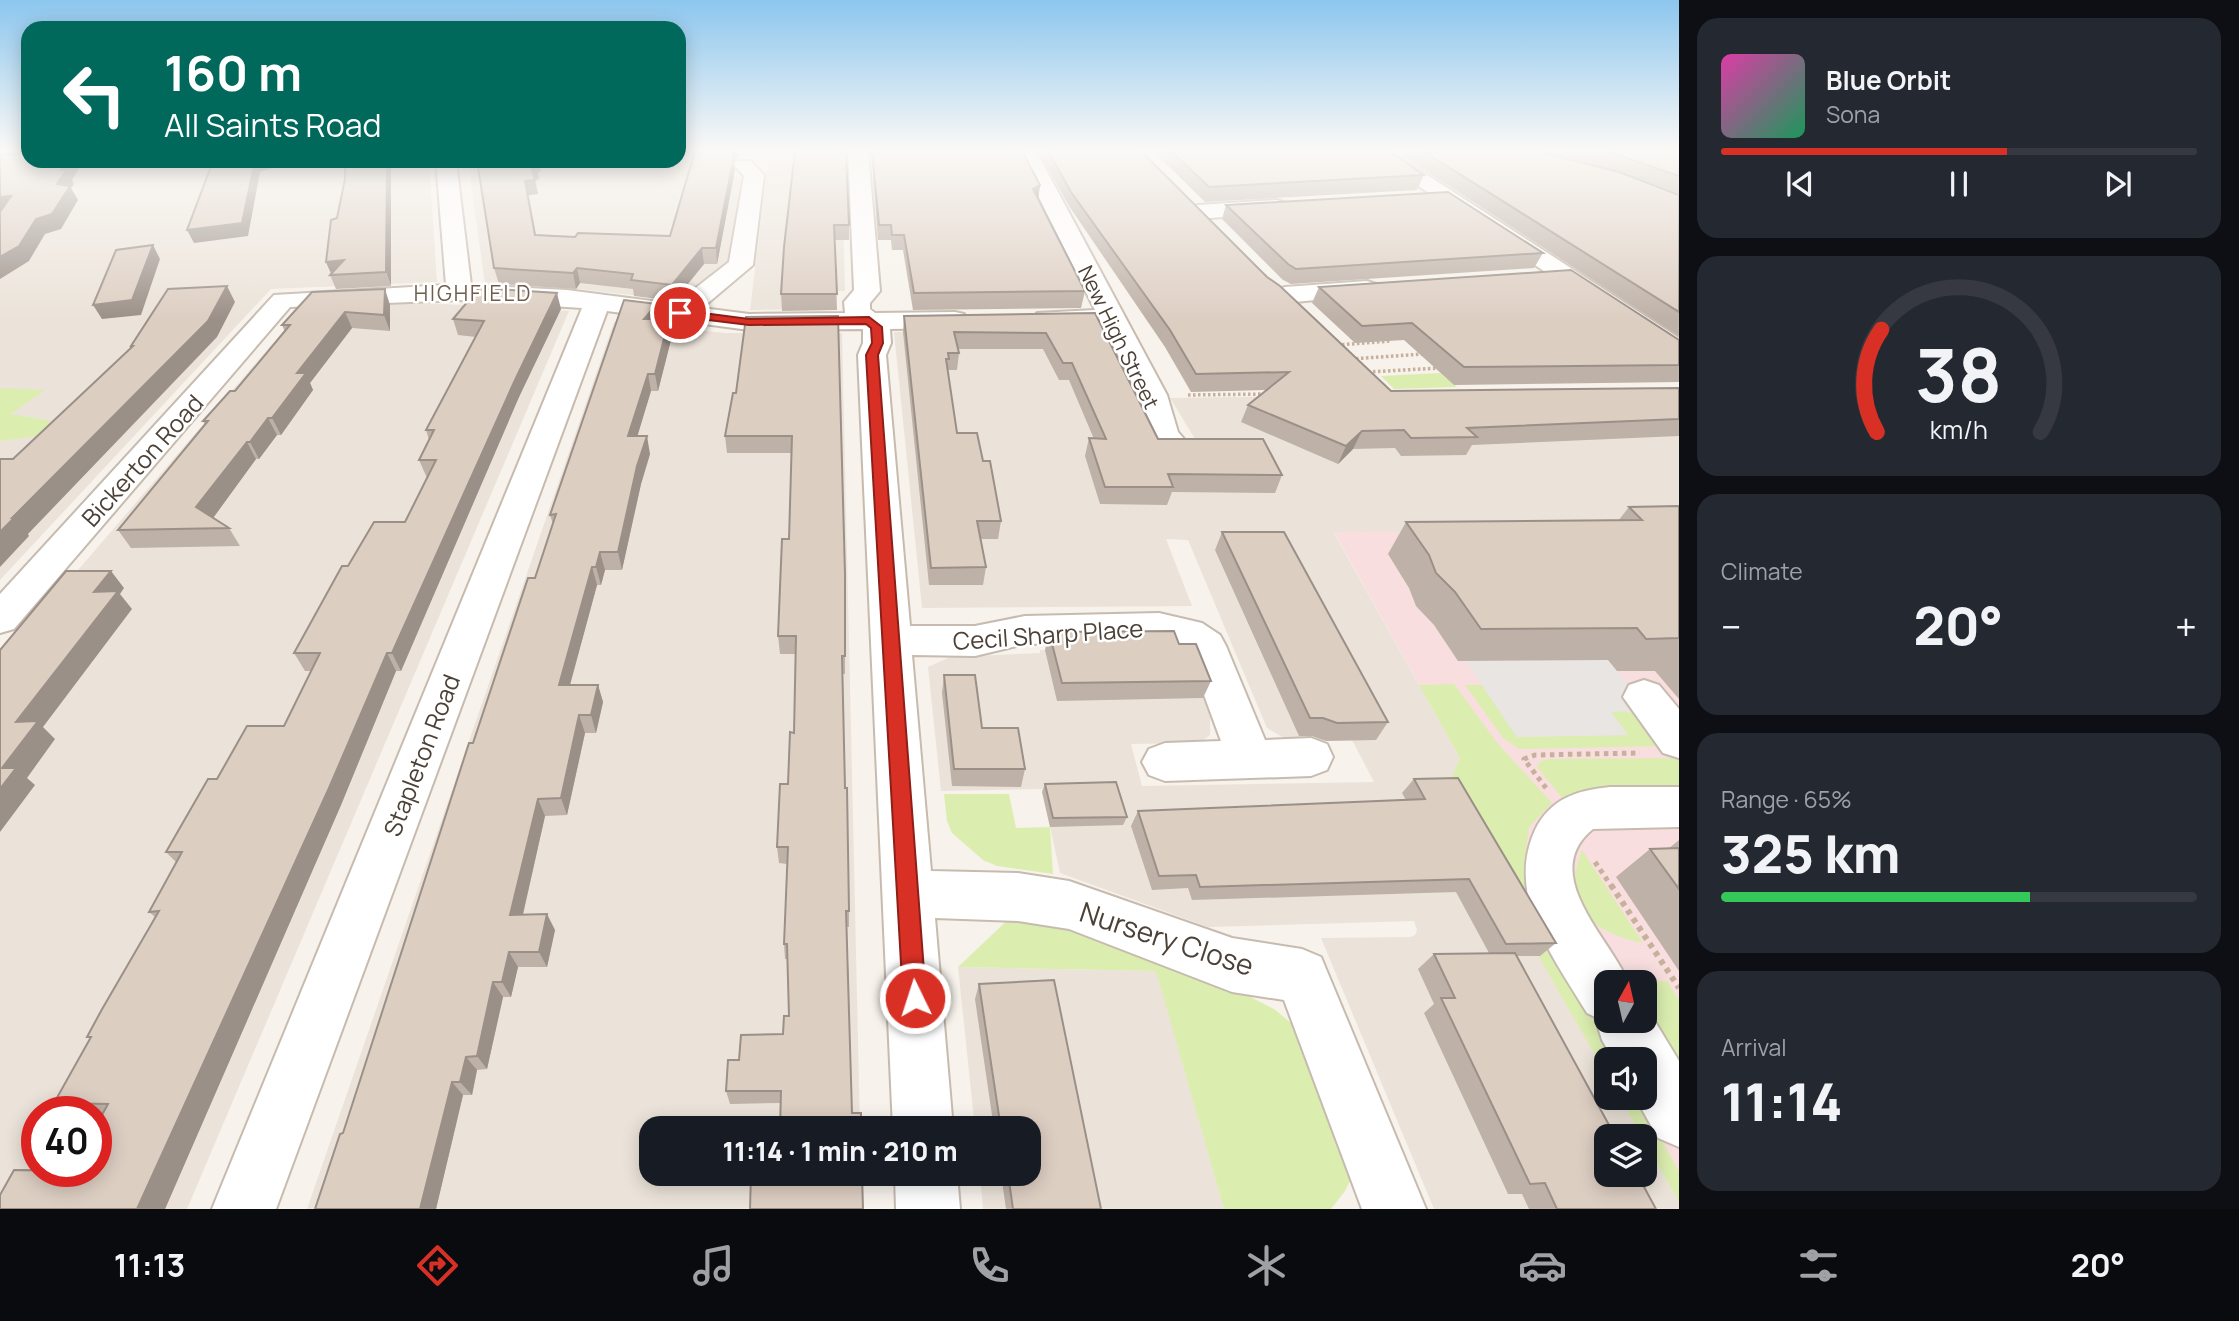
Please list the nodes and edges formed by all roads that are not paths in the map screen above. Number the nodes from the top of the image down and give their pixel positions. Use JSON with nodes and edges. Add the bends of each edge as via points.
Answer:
{"nodes":[{"id":1,"x":451,"y":207,"type":"edge"},
{"id":2,"x":749,"y":207,"type":"edge"},
{"id":3,"x":862,"y":207,"type":"edge"},
{"id":4,"x":1055,"y":207,"type":"edge"},
{"id":5,"x":1193,"y":207,"type":"edge"},
{"id":6,"x":1463,"y":207,"type":"edge"},
{"id":7,"x":1216,"y":230,"type":"edge"},
{"id":8,"x":1566,"y":276,"type":"junction"},
{"id":9,"x":1263,"y":277,"type":"edge"},
{"id":10,"x":1526,"y":278,"type":"edge"},
{"id":11,"x":1392,"y":288,"type":"edge"},
{"id":12,"x":459,"y":292,"type":"junction"},
{"id":13,"x":1285,"y":295,"type":"junction"},
{"id":14,"x":598,"y":301,"type":"junction"},
{"id":15,"x":680,"y":313,"type":"junction"},
{"id":16,"x":1112,"y":318,"type":"junction"},
{"id":17,"x":977,"y":319,"type":"edge"},
{"id":18,"x":1017,"y":319,"type":"edge"},
{"id":19,"x":869,"y":321,"type":"junction"},
{"id":20,"x":1679,"y":350,"type":"edge"},
{"id":21,"x":1350,"y":359,"type":"edge"},
{"id":22,"x":1175,"y":447,"type":"edge"},
{"id":23,"x":0,"y":619,"type":"edge"},
{"id":24,"x":890,"y":640,"type":"junction"},
{"id":25,"x":1644,"y":697,"type":"dead end"},
{"id":26,"x":1679,"y":740,"type":"edge"},
{"id":27,"x":1311,"y":757,"type":"dead end"},
{"id":28,"x":1250,"y":759,"type":"junction"},
{"id":29,"x":1165,"y":762,"type":"dead end"},
{"id":30,"x":1679,"y":807,"type":"edge"},
{"id":31,"x":908,"y":894,"type":"junction"},
{"id":32,"x":1594,"y":973,"type":"edge"},
{"id":33,"x":1657,"y":1079,"type":"edge"},
{"id":34,"x":922,"y":1116,"type":"edge"},
{"id":35,"x":1679,"y":1117,"type":"edge"},
{"id":36,"x":927,"y":1186,"type":"edge"},
{"id":37,"x":244,"y":1209,"type":"edge"},
{"id":38,"x":928,"y":1209,"type":"edge"},
{"id":39,"x":1394,"y":1209,"type":"edge"}],
"edges":[{"from":1,"to":12,"type":"street"},
{"from":2,"to":15,"type":"street","via":[[741,265]]},
{"from":3,"to":19,"type":"street","via":[[867,291],[857,302],[858,311]]},
{"from":4,"to":16,"type":"street","name":"New High Street"},
{"from":5,"to":7,"type":"street"},
{"from":6,"to":8,"type":"street"},
{"from":8,"to":10,"type":"street"},
{"from":8,"to":20,"type":"street"},
{"from":9,"to":13,"type":"street"},
{"from":11,"to":13,"type":"street"},
{"from":12,"to":14,"type":"street"},
{"from":12,"to":23,"type":"street","name":"Bickerton Road","via":[[284,300]]},
{"from":13,"to":21,"type":"street"},
{"from":14,"to":15,"type":"street"},
{"from":14,"to":37,"type":"street","name":"Stapleton Road"},
{"from":15,"to":19,"type":"street","via":[[749,322]]},
{"from":16,"to":18,"type":"street"},
{"from":16,"to":22,"type":"street","name":"New High Street","via":[[1152,395],[1163,435]]},
{"from":17,"to":19,"type":"street"},
{"from":19,"to":24,"type":"street","via":[[876,327],[872,355]]},
{"from":24,"to":28,"type":"street","name":"Cecil Sharp Place","via":[[975,641],[1038,630],[1159,627],[1188,633],[1206,646]]},
{"from":24,"to":31,"type":"street"},
{"from":25,"to":26,"type":"street"},
{"from":27,"to":28,"type":"street"},
{"from":28,"to":29,"type":"street"},
{"from":30,"to":32,"type":"street","via":[[1585,810],[1569,820],[1551,849],[1548,883]]},
{"from":31,"to":34,"type":"street"},
{"from":31,"to":39,"type":"street","name":"Nursery Close","via":[[1018,897],[1069,905],[1232,965],[1302,976]]},
{"from":33,"to":35,"type":"street"},
{"from":36,"to":38,"type":"street"}]}
